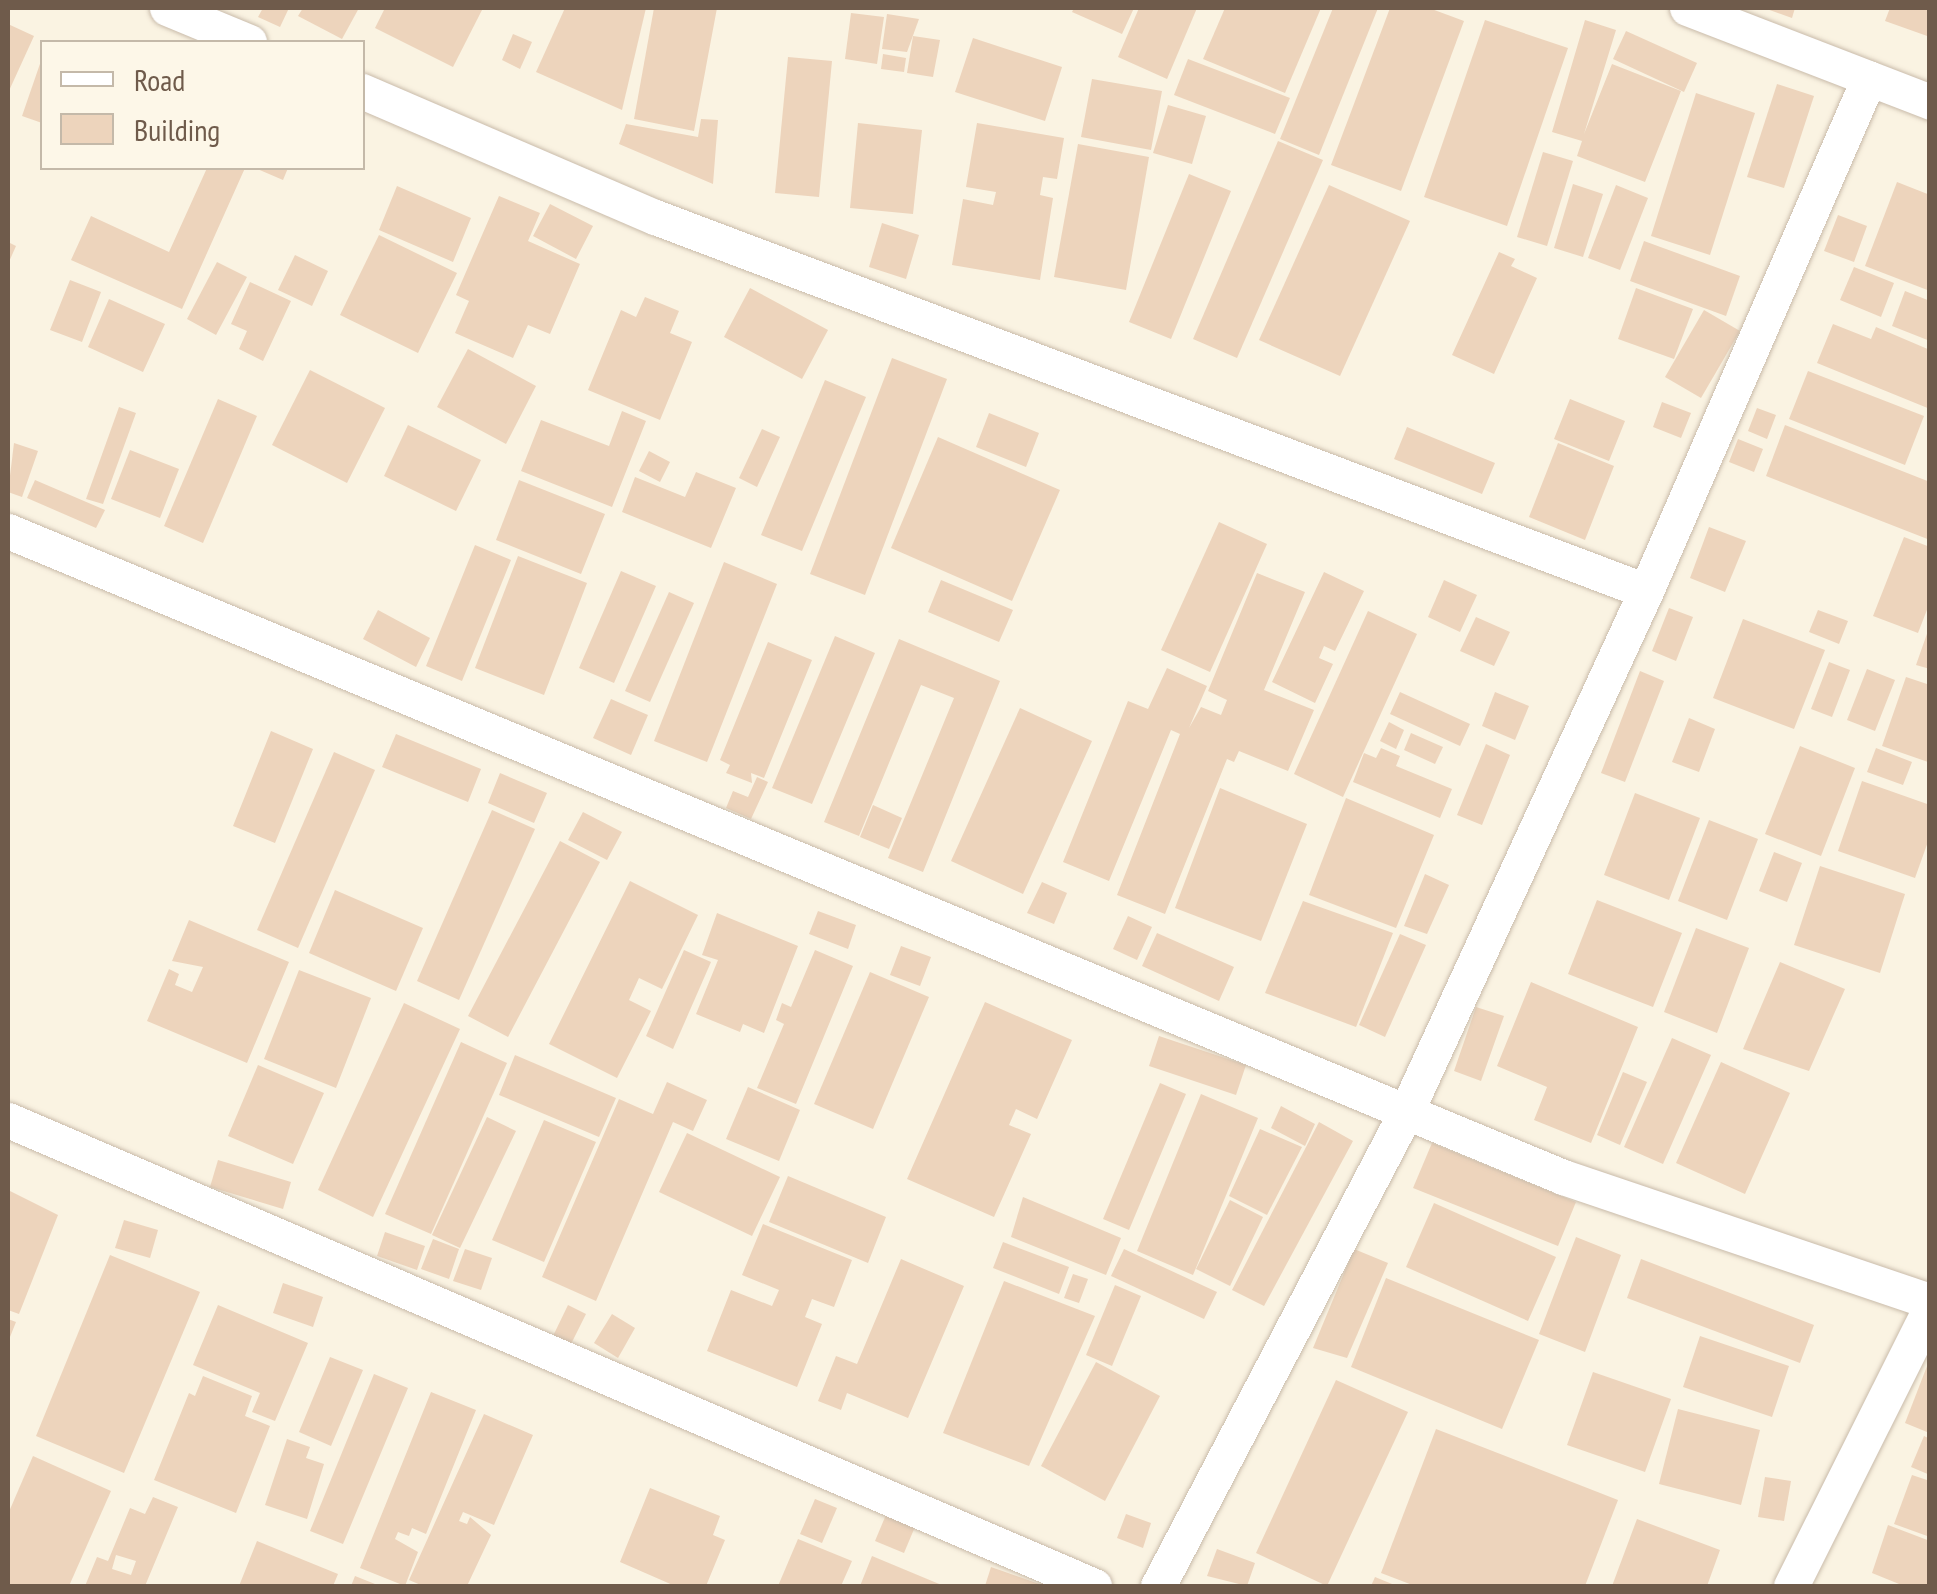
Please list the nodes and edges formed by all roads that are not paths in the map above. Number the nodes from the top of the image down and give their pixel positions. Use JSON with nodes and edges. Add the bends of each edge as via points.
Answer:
{"nodes":[{"id":1,"x":167,"y":8,"type":"edge"},
{"id":2,"x":1687,"y":8,"type":"edge"},
{"id":3,"x":244,"y":40,"type":"edge"},
{"id":4,"x":1870,"y":78,"type":"junction"},
{"id":5,"x":365,"y":92,"type":"edge"},
{"id":6,"x":1930,"y":102,"type":"edge"},
{"id":7,"x":8,"y":531,"type":"edge"},
{"id":8,"x":1646,"y":591,"type":"junction"},
{"id":9,"x":1406,"y":1112,"type":"junction"},
{"id":10,"x":8,"y":1120,"type":"edge"},
{"id":11,"x":1930,"y":1304,"type":"edge"},
{"id":12,"x":1094,"y":1586,"type":"edge"},
{"id":13,"x":1158,"y":1586,"type":"edge"},
{"id":14,"x":1791,"y":1586,"type":"edge"}],
"edges":[{"from":1,"to":3,"type":"street"},
{"from":2,"to":4,"type":"street"},
{"from":4,"to":6,"type":"street"},
{"from":4,"to":8,"type":"street"},
{"from":5,"to":8,"type":"street","via":[[654,217]]},
{"from":7,"to":9,"type":"street"},
{"from":8,"to":9,"type":"street"},
{"from":9,"to":11,"type":"street","via":[[1563,1177]]},
{"from":9,"to":13,"type":"street"},
{"from":10,"to":12,"type":"street"},
{"from":11,"to":14,"type":"street"}]}
